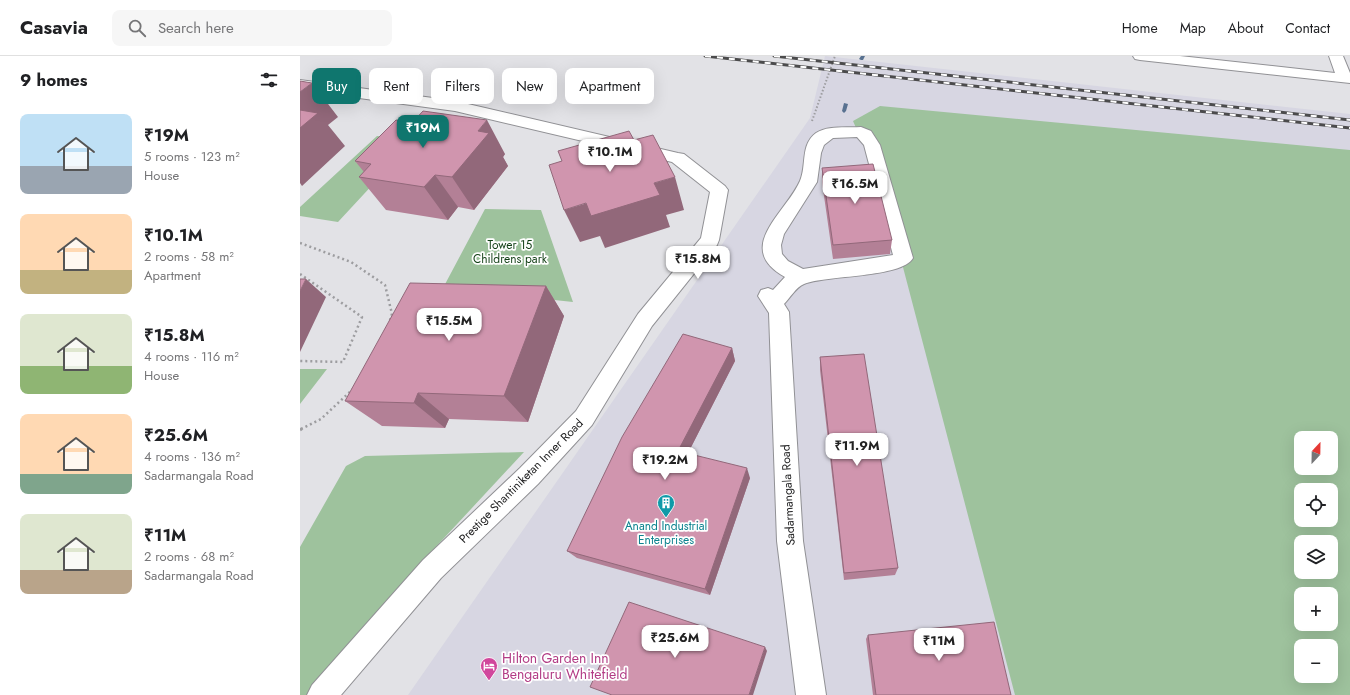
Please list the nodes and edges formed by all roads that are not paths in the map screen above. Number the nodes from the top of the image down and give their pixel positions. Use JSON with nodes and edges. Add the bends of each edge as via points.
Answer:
{"nodes":[{"id":1,"x":1140,"y":56,"type":"edge"},
{"id":2,"x":1336,"y":56,"type":"edge"},
{"id":3,"x":1348,"y":79,"type":"edge"},
{"id":4,"x":300,"y":85,"type":"edge"},
{"id":5,"x":800,"y":277,"type":"junction"},
{"id":6,"x":322,"y":695,"type":"edge"},
{"id":7,"x":811,"y":695,"type":"edge"}],
"edges":[{"from":1,"to":3,"type":"street"},
{"from":2,"to":3,"type":"street"},
{"from":4,"to":6,"type":"street","name":"Prestige Shantiniketan Inner Road","via":[[455,106],[678,158],[719,190],[710,240],[646,320],[584,418],[529,476],[432,569]]},
{"from":5,"to":5,"type":"street","via":[[895,262],[903,258],[872,145],[861,132],[828,133],[818,140],[812,151],[809,180],[774,233],[773,256],[780,265]]},
{"from":5,"to":7,"type":"street","name":"Sadarmangala Road","via":[[771,300],[779,312],[790,541]]}]}
